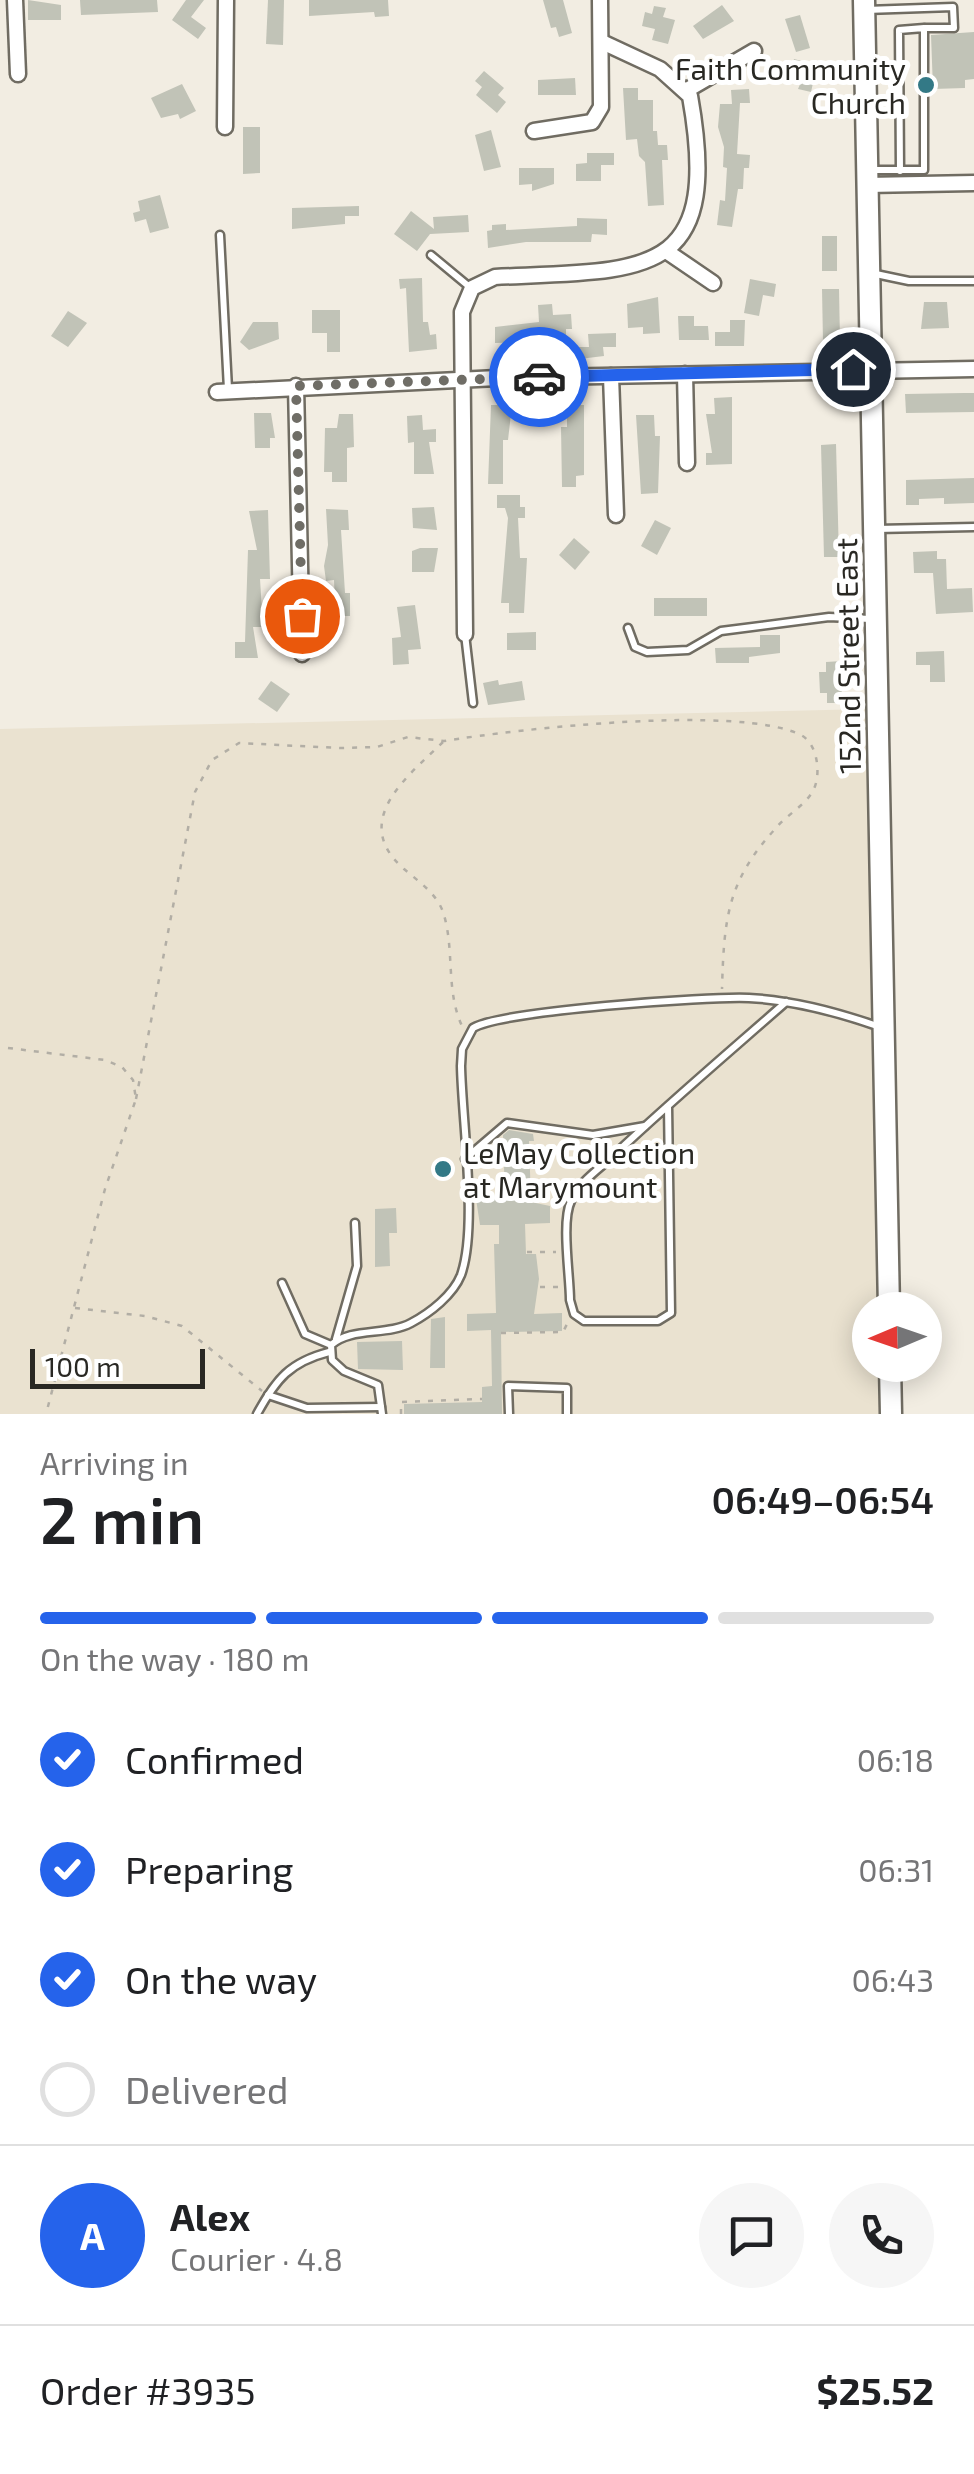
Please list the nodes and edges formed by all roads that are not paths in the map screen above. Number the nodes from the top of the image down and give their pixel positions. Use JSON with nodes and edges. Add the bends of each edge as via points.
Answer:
{"nodes":[{"id":1,"x":15,"y":0,"type":"edge"},
{"id":2,"x":226,"y":0,"type":"edge"},
{"id":3,"x":600,"y":0,"type":"edge"},
{"id":4,"x":864,"y":5,"type":"edge"},
{"id":5,"x":924,"y":28,"type":"junction"},
{"id":6,"x":602,"y":42,"type":"junction"},
{"id":7,"x":754,"y":52,"type":"dead end"},
{"id":8,"x":18,"y":74,"type":"dead end"},
{"id":9,"x":686,"y":90,"type":"junction"},
{"id":10,"x":225,"y":127,"type":"dead end"},
{"id":11,"x":534,"y":131,"type":"dead end"},
{"id":12,"x":900,"y":170,"type":"junction"},
{"id":13,"x":867,"y":177,"type":"junction"},
{"id":14,"x":974,"y":182,"type":"edge"},
{"id":15,"x":220,"y":235,"type":"dead end"},
{"id":16,"x":666,"y":251,"type":"junction"},
{"id":17,"x":431,"y":255,"type":"dead end"},
{"id":18,"x":870,"y":272,"type":"junction"},
{"id":19,"x":974,"y":281,"type":"edge"},
{"id":20,"x":713,"y":283,"type":"dead end"},
{"id":21,"x":470,"y":292,"type":"junction"},
{"id":22,"x":974,"y":369,"type":"edge"},
{"id":23,"x":872,"y":371,"type":"junction"},
{"id":24,"x":685,"y":374,"type":"junction"},
{"id":25,"x":611,"y":376,"type":"junction"},
{"id":26,"x":462,"y":380,"type":"junction"},
{"id":27,"x":296,"y":386,"type":"junction"},
{"id":28,"x":223,"y":391,"type":"joint"},
{"id":29,"x":687,"y":463,"type":"dead end"},
{"id":30,"x":616,"y":516,"type":"dead end"},
{"id":31,"x":974,"y":527,"type":"edge"},
{"id":32,"x":874,"y":529,"type":"junction"},
{"id":33,"x":876,"y":619,"type":"junction"},
{"id":34,"x":628,"y":628,"type":"dead end"},
{"id":35,"x":465,"y":634,"type":"joint"},
{"id":36,"x":302,"y":654,"type":"dead end"},
{"id":37,"x":473,"y":702,"type":"dead end"},
{"id":38,"x":786,"y":1002,"type":"junction"},
{"id":39,"x":883,"y":1028,"type":"junction"},
{"id":40,"x":668,"y":1106,"type":"junction"},
{"id":41,"x":646,"y":1126,"type":"junction"},
{"id":42,"x":464,"y":1159,"type":"junction"},
{"id":43,"x":356,"y":1224,"type":"dead end"},
{"id":44,"x":282,"y":1283,"type":"dead end"},
{"id":45,"x":889,"y":1292,"type":"edge"},
{"id":46,"x":332,"y":1346,"type":"junction"},
{"id":47,"x":890,"y":1382,"type":"edge"},
{"id":48,"x":268,"y":1394,"type":"junction"},
{"id":49,"x":382,"y":1410,"type":"edge"},
{"id":50,"x":257,"y":1414,"type":"edge"},
{"id":51,"x":509,"y":1414,"type":"edge"},
{"id":52,"x":568,"y":1414,"type":"edge"},
{"id":53,"x":891,"y":1414,"type":"edge"}],
"edges":[{"from":1,"to":8,"type":"street"},
{"from":2,"to":10,"type":"street"},
{"from":3,"to":6,"type":"street"},
{"from":4,"to":5,"type":"lane","via":[[953,7],[954,28]]},
{"from":4,"to":13,"type":"main road","name":"152nd Street East"},
{"from":5,"to":12,"type":"lane","via":[[899,30]]},
{"from":5,"to":12,"type":"lane","via":[[924,170]]},
{"from":6,"to":9,"type":"street","via":[[639,57]]},
{"from":6,"to":11,"type":"street","via":[[596,118]]},
{"from":7,"to":9,"type":"street"},
{"from":9,"to":16,"type":"street","via":[[694,119],[692,218]]},
{"from":12,"to":13,"type":"lane"},
{"from":13,"to":14,"type":"street"},
{"from":13,"to":18,"type":"main road","name":"152nd Street East"},
{"from":15,"to":28,"type":"lane"},
{"from":16,"to":20,"type":"street"},
{"from":16,"to":21,"type":"street","via":[[630,267],[495,277]]},
{"from":17,"to":21,"type":"lane"},
{"from":18,"to":19,"type":"lane","via":[[909,281]]},
{"from":18,"to":23,"type":"main road","name":"152nd Street East"},
{"from":21,"to":26,"type":"street","via":[[462,312]]},
{"from":22,"to":23,"type":"street"},
{"from":23,"to":24,"type":"street"},
{"from":23,"to":32,"type":"main road","name":"152nd Street East"},
{"from":24,"to":25,"type":"street"},
{"from":24,"to":29,"type":"street"},
{"from":25,"to":26,"type":"street"},
{"from":25,"to":30,"type":"street"},
{"from":26,"to":27,"type":"street"},
{"from":26,"to":35,"type":"street"},
{"from":27,"to":28,"type":"street"},
{"from":27,"to":36,"type":"street"},
{"from":31,"to":32,"type":"lane"},
{"from":32,"to":33,"type":"main road","name":"152nd Street East"},
{"from":33,"to":34,"type":"lane","via":[[828,617],[721,631],[688,650],[646,652],[635,647]]},
{"from":33,"to":39,"type":"main road","name":"152nd Street East"},
{"from":35,"to":37,"type":"lane"},
{"from":38,"to":39,"type":"lane"},
{"from":38,"to":40,"type":"lane"},
{"from":38,"to":42,"type":"lane","via":[[721,998],[491,1020],[473,1028],[460,1066]]},
{"from":39,"to":45,"type":"main road","name":"152nd Street East"},
{"from":40,"to":41,"type":"lane"},
{"from":40,"to":41,"type":"lane","via":[[672,1313],[658,1321],[584,1321],[574,1314],[570,1286],[570,1202]]},
{"from":41,"to":42,"type":"lane","via":[[594,1135],[507,1123]]},
{"from":42,"to":46,"type":"lane","via":[[466,1252],[456,1284],[410,1324]]},
{"from":43,"to":46,"type":"lane","via":[[355,1277]]},
{"from":44,"to":46,"type":"lane","via":[[305,1334]]},
{"from":46,"to":48,"type":"lane","via":[[284,1371]]},
{"from":46,"to":49,"type":"lane","via":[[344,1371],[378,1385]]},
{"from":47,"to":53,"type":"main road"},
{"from":48,"to":49,"type":"lane","via":[[307,1408]]},
{"from":48,"to":50,"type":"lane"},
{"from":51,"to":52,"type":"lane","via":[[508,1386],[567,1388]]}]}
